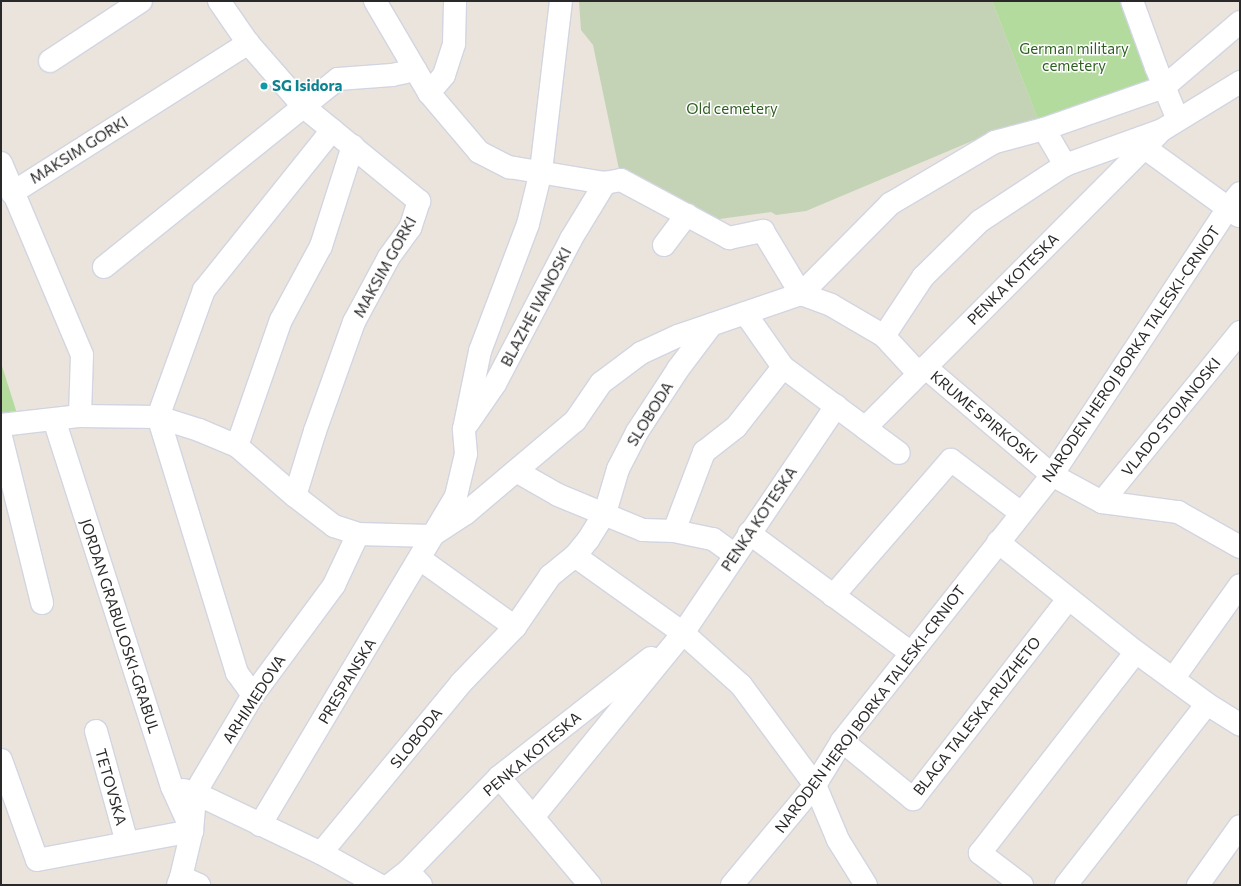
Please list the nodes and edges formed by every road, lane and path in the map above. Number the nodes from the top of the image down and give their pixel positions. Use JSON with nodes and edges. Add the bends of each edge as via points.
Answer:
{"nodes":[{"id":1,"x":141,"y":1,"type":"edge"},
{"id":2,"x":375,"y":1,"type":"edge"},
{"id":3,"x":561,"y":1,"type":"edge"},
{"id":4,"x":1132,"y":1,"type":"edge"},
{"id":5,"x":455,"y":2,"type":"edge"},
{"id":6,"x":225,"y":3,"type":"edge"},
{"id":7,"x":1240,"y":22,"type":"edge"},
{"id":8,"x":248,"y":43,"type":"junction"},
{"id":9,"x":50,"y":61,"type":"dead end"},
{"id":10,"x":416,"y":70,"type":"junction"},
{"id":11,"x":1240,"y":82,"type":"edge"},
{"id":12,"x":1164,"y":87,"type":"junction"},
{"id":13,"x":429,"y":93,"type":"junction"},
{"id":14,"x":304,"y":107,"type":"junction"},
{"id":15,"x":1170,"y":125,"type":"junction"},
{"id":16,"x":1044,"y":129,"type":"junction"},
{"id":17,"x":332,"y":130,"type":"junction"},
{"id":18,"x":1143,"y":143,"type":"junction"},
{"id":19,"x":352,"y":146,"type":"junction"},
{"id":20,"x":1,"y":163,"type":"edge"},
{"id":21,"x":1065,"y":165,"type":"junction"},
{"id":22,"x":541,"y":171,"type":"junction"},
{"id":23,"x":604,"y":183,"type":"junction"},
{"id":24,"x":12,"y":193,"type":"junction"},
{"id":25,"x":1236,"y":206,"type":"edge"},
{"id":26,"x":687,"y":215,"type":"junction"},
{"id":27,"x":664,"y":245,"type":"dead end"},
{"id":28,"x":104,"y":267,"type":"dead end"},
{"id":29,"x":801,"y":294,"type":"junction"},
{"id":30,"x":745,"y":312,"type":"junction"},
{"id":31,"x":712,"y":324,"type":"junction"},
{"id":32,"x":1240,"y":332,"type":"edge"},
{"id":33,"x":884,"y":336,"type":"junction"},
{"id":34,"x":783,"y":367,"type":"junction"},
{"id":35,"x":922,"y":370,"type":"junction"},
{"id":36,"x":836,"y":406,"type":"junction"},
{"id":37,"x":80,"y":416,"type":"junction"},
{"id":38,"x":158,"y":417,"type":"junction"},
{"id":39,"x":54,"y":420,"type":"junction"},
{"id":40,"x":1,"y":425,"type":"edge"},
{"id":41,"x":865,"y":428,"type":"junction"},
{"id":42,"x":464,"y":429,"type":"junction"},
{"id":43,"x":1,"y":437,"type":"edge"},
{"id":44,"x":237,"y":446,"type":"junction"},
{"id":45,"x":899,"y":453,"type":"dead end"},
{"id":46,"x":516,"y":471,"type":"junction"},
{"id":47,"x":1052,"y":475,"type":"junction"},
{"id":48,"x":295,"y":496,"type":"junction"},
{"id":49,"x":1102,"y":502,"type":"junction"},
{"id":50,"x":605,"y":513,"type":"junction"},
{"id":51,"x":1021,"y":513,"type":"junction"},
{"id":52,"x":674,"y":531,"type":"junction"},
{"id":53,"x":749,"y":533,"type":"junction"},
{"id":54,"x":358,"y":534,"type":"junction"},
{"id":55,"x":431,"y":536,"type":"junction"},
{"id":56,"x":998,"y":542,"type":"junction"},
{"id":57,"x":1240,"y":547,"type":"edge"},
{"id":58,"x":735,"y":554,"type":"junction"},
{"id":59,"x":575,"y":556,"type":"junction"},
{"id":60,"x":420,"y":559,"type":"junction"},
{"id":61,"x":1240,"y":585,"type":"edge"},
{"id":62,"x":833,"y":596,"type":"junction"},
{"id":63,"x":1068,"y":599,"type":"junction"},
{"id":64,"x":42,"y":603,"type":"dead end"},
{"id":65,"x":515,"y":627,"type":"junction"},
{"id":66,"x":683,"y":633,"type":"junction"},
{"id":67,"x":1136,"y":652,"type":"junction"},
{"id":68,"x":911,"y":654,"type":"junction"},
{"id":69,"x":1173,"y":679,"type":"junction"},
{"id":70,"x":253,"y":695,"type":"junction"},
{"id":71,"x":1207,"y":704,"type":"junction"},
{"id":72,"x":1240,"y":725,"type":"edge"},
{"id":73,"x":96,"y":731,"type":"dead end"},
{"id":74,"x":842,"y":741,"type":"junction"},
{"id":75,"x":1,"y":760,"type":"edge"},
{"id":76,"x":499,"y":777,"type":"junction"},
{"id":77,"x":815,"y":785,"type":"junction"},
{"id":78,"x":172,"y":787,"type":"junction"},
{"id":79,"x":195,"y":793,"type":"junction"},
{"id":80,"x":532,"y":817,"type":"junction"},
{"id":81,"x":260,"y":825,"type":"junction"},
{"id":82,"x":1240,"y":826,"type":"edge"},
{"id":83,"x":192,"y":831,"type":"junction"},
{"id":84,"x":127,"y":843,"type":"junction"},
{"id":85,"x":321,"y":853,"type":"junction"},
{"id":86,"x":414,"y":878,"type":"edge"},
{"id":87,"x":186,"y":882,"type":"edge"},
{"id":88,"x":379,"y":885,"type":"edge"},
{"id":89,"x":390,"y":885,"type":"edge"},
{"id":90,"x":590,"y":885,"type":"edge"},
{"id":91,"x":732,"y":885,"type":"edge"},
{"id":92,"x":866,"y":885,"type":"edge"},
{"id":93,"x":1022,"y":885,"type":"edge"},
{"id":94,"x":1066,"y":885,"type":"edge"},
{"id":95,"x":1198,"y":885,"type":"edge"}],
"edges":[{"from":1,"to":9,"type":"street"},
{"from":2,"to":10,"type":"street"},
{"from":3,"to":22,"type":"street","name":"BLAZHE IVANOSKI"},
{"from":4,"to":12,"type":"street"},
{"from":5,"to":13,"type":"street","via":[[454,44],[444,75]]},
{"from":6,"to":8,"type":"street","name":"MAKSIM GORKI"},
{"from":7,"to":12,"type":"street"},
{"from":8,"to":14,"type":"street","name":"MAKSIM GORKI"},
{"from":8,"to":24,"type":"street","name":"MAKSIM GORKI"},
{"from":10,"to":13,"type":"street"},
{"from":10,"to":14,"type":"street","via":[[392,75],[338,79]]},
{"from":11,"to":15,"type":"street","name":"PENKA KOTESKA"},
{"from":12,"to":15,"type":"street"},
{"from":12,"to":16,"type":"street"},
{"from":13,"to":22,"type":"street","via":[[479,152],[509,167]]},
{"from":14,"to":17,"type":"street","name":"MAKSIM GORKI"},
{"from":14,"to":28,"type":"street"},
{"from":15,"to":18,"type":"street","name":"PENKA KOTESKA"},
{"from":16,"to":21,"type":"street"},
{"from":16,"to":29,"type":"street","via":[[995,142],[890,204]]},
{"from":17,"to":19,"type":"street","name":"MAKSIM GORKI"},
{"from":17,"to":38,"type":"street","via":[[204,290]]},
{"from":18,"to":21,"type":"street","name":"PENKA KOTESKA"},
{"from":18,"to":25,"type":"street"},
{"from":18,"to":35,"type":"street","name":"PENKA KOTESKA"},
{"from":19,"to":44,"type":"street","via":[[321,246],[281,320]]},
{"from":19,"to":48,"type":"street","name":"MAKSIM GORKI","via":[[419,201],[410,228],[389,257],[354,322]]},
{"from":20,"to":24,"type":"street","name":"MAKSIM GORKI"},
{"from":21,"to":33,"type":"street","name":"PENKA KOTESKA","via":[[980,221],[923,277]]},
{"from":22,"to":23,"type":"street"},
{"from":22,"to":42,"type":"street","name":"BLAZHE IVANOSKI","via":[[528,224],[480,351]]},
{"from":23,"to":26,"type":"street","via":[[621,180]]},
{"from":23,"to":42,"type":"street","name":"BLAZHE IVANOSKI","via":[[571,239],[495,384]]},
{"from":24,"to":37,"type":"street","name":"MAKSIM GORKI","via":[[82,355]]},
{"from":25,"to":47,"type":"street","name":"NARODEN HEROJ BORKA TALESKI-CRNIOT"},
{"from":26,"to":27,"type":"street"},
{"from":26,"to":29,"type":"street","via":[[728,238],[763,230]]},
{"from":29,"to":30,"type":"street"},
{"from":29,"to":33,"type":"street","name":"KRUME SPIRKOSKI","via":[[831,305]]},
{"from":30,"to":31,"type":"street"},
{"from":30,"to":34,"type":"street"},
{"from":31,"to":46,"type":"street","via":[[641,352],[601,383],[575,421]]},
{"from":31,"to":50,"type":"street","name":"SLOBODA","via":[[678,369],[637,432],[618,469]]},
{"from":32,"to":49,"type":"street","name":"VLADO STOJANOSKI"},
{"from":33,"to":35,"type":"street","name":"KRUME SPIRKOSKI"},
{"from":34,"to":36,"type":"street"},
{"from":34,"to":52,"type":"street","via":[[736,427],[704,452]]},
{"from":35,"to":41,"type":"street","name":"PENKA KOTESKA"},
{"from":35,"to":47,"type":"street","name":"KRUME SPIRKOSKI"},
{"from":36,"to":41,"type":"street"},
{"from":36,"to":53,"type":"street","name":"PENKA KOTESKA"},
{"from":37,"to":38,"type":"street"},
{"from":37,"to":39,"type":"street"},
{"from":38,"to":44,"type":"street"},
{"from":38,"to":70,"type":"street","via":[[237,673]]},
{"from":39,"to":40,"type":"street"},
{"from":39,"to":78,"type":"street","name":"JORDAN GRABULOSKI-GRABUL"},
{"from":41,"to":45,"type":"street"},
{"from":42,"to":55,"type":"street","name":"BLAZHE IVANOSKI","via":[[466,454],[456,496]]},
{"from":43,"to":64,"type":"street"},
{"from":44,"to":48,"type":"street"},
{"from":46,"to":50,"type":"street","via":[[558,495]]},
{"from":46,"to":55,"type":"street","via":[[466,512]]},
{"from":47,"to":49,"type":"street","name":"KRUME SPIRKOSKI"},
{"from":47,"to":51,"type":"street","name":"NARODEN HEROJ BORKA TALESKI-CRNIOT"},
{"from":48,"to":54,"type":"street","via":[[334,526]]},
{"from":49,"to":57,"type":"street","name":"KRUME SPIRKOSKI","via":[[1178,512]]},
{"from":50,"to":52,"type":"street","via":[[643,530]]},
{"from":50,"to":59,"type":"street","name":"SLOBODA"},
{"from":51,"to":56,"type":"street","name":"NARODEN HEROJ BORKA TALESKI-CRNIOT"},
{"from":51,"to":62,"type":"street","via":[[951,460]]},
{"from":52,"to":58,"type":"street","via":[[713,539]]},
{"from":53,"to":58,"type":"street","name":"PENKA KOTESKA"},
{"from":53,"to":62,"type":"street"},
{"from":54,"to":55,"type":"street"},
{"from":54,"to":70,"type":"street","name":"ARHIMEDOVA","via":[[334,585]]},
{"from":55,"to":60,"type":"street","name":"PRESPANSKA"},
{"from":56,"to":63,"type":"street"},
{"from":56,"to":68,"type":"street","name":"NARODEN HEROJ BORKA TALESKI-CRNIOT"},
{"from":58,"to":66,"type":"street","name":"PENKA KOTESKA"},
{"from":59,"to":65,"type":"street","name":"SLOBODA","via":[[550,576]]},
{"from":59,"to":66,"type":"street"},
{"from":60,"to":65,"type":"street"},
{"from":60,"to":81,"type":"street","name":"PRESPANSKA"},
{"from":61,"to":69,"type":"street"},
{"from":62,"to":68,"type":"street"},
{"from":63,"to":67,"type":"street"},
{"from":63,"to":74,"type":"street","name":"BLAGA TALESKA-RUZHETO","via":[[913,799]]},
{"from":65,"to":85,"type":"street","name":"SLOBODA","via":[[461,683]]},
{"from":66,"to":76,"type":"street","name":"PENKA KOTESKA"},
{"from":66,"to":77,"type":"street","via":[[741,685]]},
{"from":66,"to":80,"type":"street","name":"PENKA KOTESKA"},
{"from":67,"to":69,"type":"street"},
{"from":67,"to":93,"type":"street","via":[[980,853]]},
{"from":68,"to":74,"type":"street","name":"NARODEN HEROJ BORKA TALESKI-CRNIOT"},
{"from":69,"to":71,"type":"street"},
{"from":70,"to":79,"type":"street","name":"ARHIMEDOVA"},
{"from":71,"to":72,"type":"street"},
{"from":71,"to":94,"type":"street"},
{"from":73,"to":84,"type":"street","name":"TETOVSKA"},
{"from":74,"to":77,"type":"street","name":"NARODEN HEROJ BORKA TALESKI-CRNIOT"},
{"from":75,"to":84,"type":"street","name":"TETOVSKA","via":[[37,860]]},
{"from":76,"to":80,"type":"street"},
{"from":76,"to":86,"type":"street","name":"PENKA KOTESKA"},
{"from":77,"to":91,"type":"street","name":"NARODEN HEROJ BORKA TALESKI-CRNIOT"},
{"from":77,"to":92,"type":"street","via":[[838,840]]},
{"from":78,"to":79,"type":"street"},
{"from":78,"to":83,"type":"street","name":"JORDAN GRABULOSKI-GRABUL"},
{"from":79,"to":81,"type":"street"},
{"from":79,"to":83,"type":"street","name":"ARHIMEDOVA"},
{"from":80,"to":90,"type":"street"},
{"from":81,"to":85,"type":"street"},
{"from":82,"to":95,"type":"street"},
{"from":83,"to":84,"type":"street","name":"TETOVSKA"},
{"from":83,"to":87,"type":"street","name":"ARHIMEDOVA"},
{"from":85,"to":88,"type":"street"},
{"from":86,"to":89,"type":"street","name":"PENKA KOTESKA"}]}
